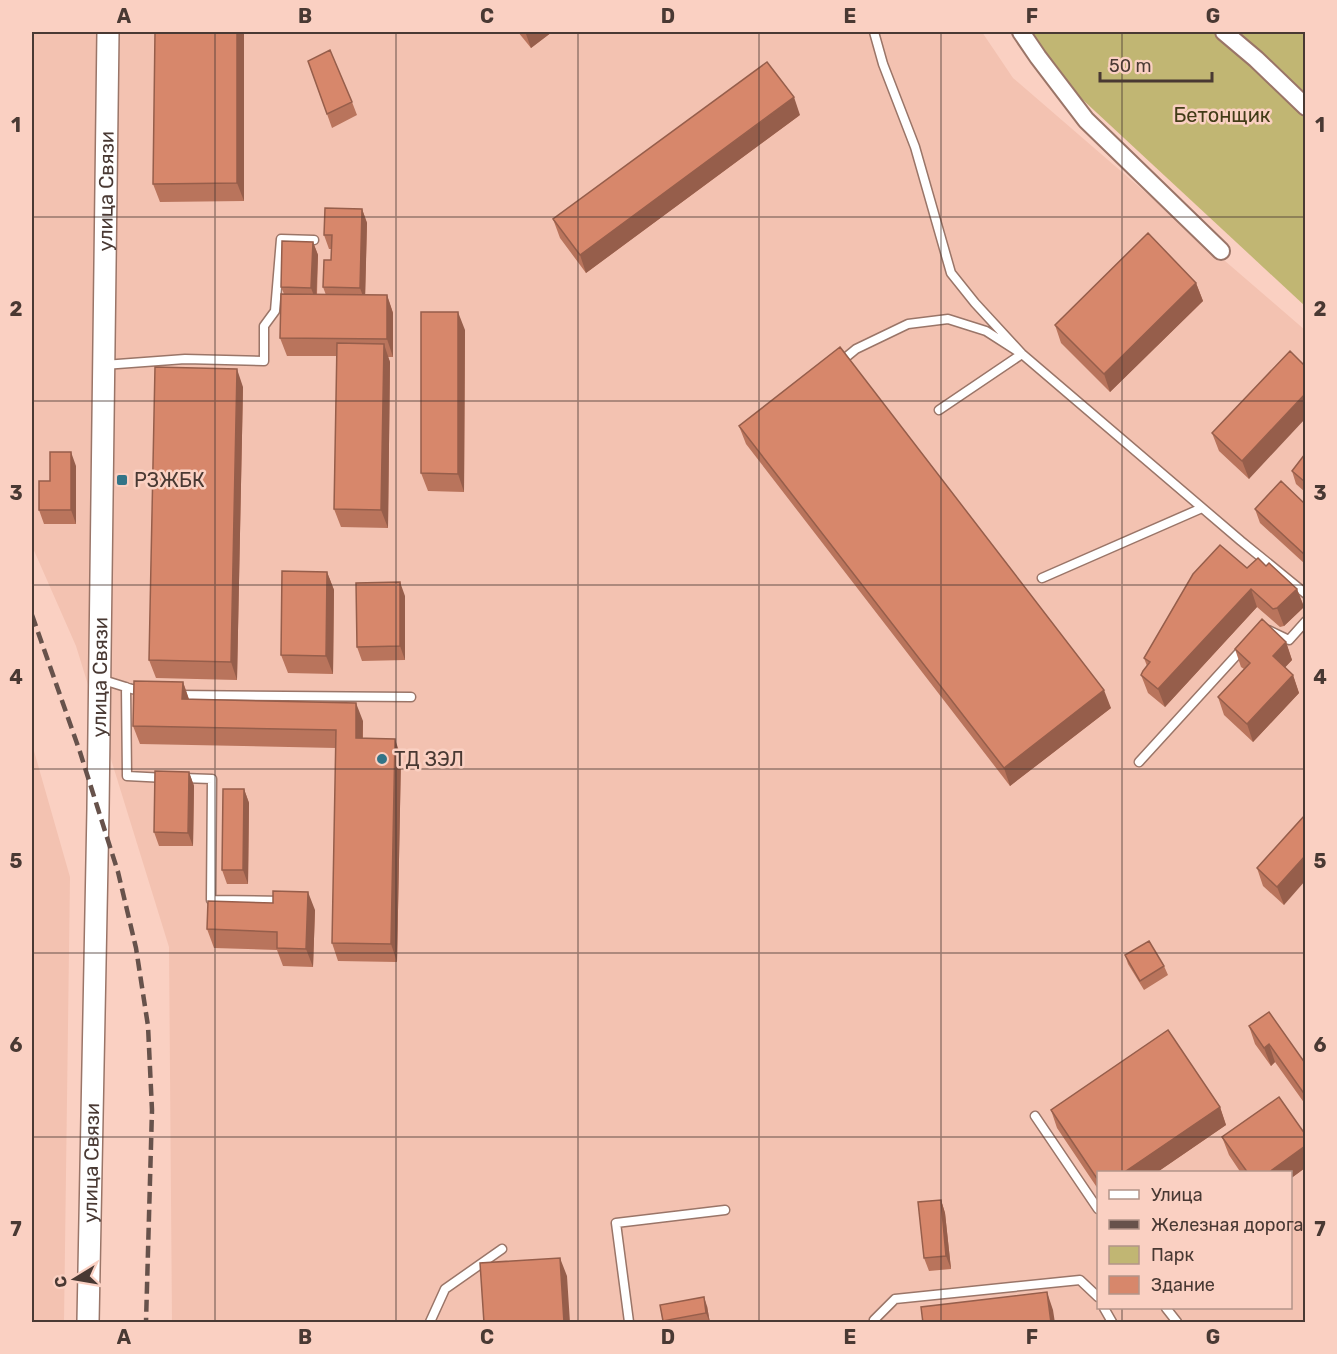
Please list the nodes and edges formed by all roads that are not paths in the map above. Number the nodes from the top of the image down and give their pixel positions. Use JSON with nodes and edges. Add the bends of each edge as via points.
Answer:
{"nodes":[{"id":1,"x":108,"y":32,"type":"edge"},
{"id":2,"x":874,"y":32,"type":"edge"},
{"id":3,"x":1020,"y":32,"type":"edge"},
{"id":4,"x":1224,"y":32,"type":"edge"},
{"id":5,"x":1305,"y":107,"type":"edge"},
{"id":6,"x":314,"y":240,"type":"edge"},
{"id":7,"x":1221,"y":251,"type":"dead end"},
{"id":8,"x":1022,"y":354,"type":"junction"},
{"id":9,"x":104,"y":365,"type":"junction"},
{"id":10,"x":830,"y":370,"type":"edge"},
{"id":11,"x":939,"y":411,"type":"dead end"},
{"id":12,"x":1202,"y":508,"type":"junction"},
{"id":13,"x":1042,"y":578,"type":"dead end"},
{"id":14,"x":1305,"y":594,"type":"edge"},
{"id":15,"x":1305,"y":621,"type":"edge"},
{"id":16,"x":1262,"y":627,"type":"edge"},
{"id":17,"x":1247,"y":644,"type":"edge"},
{"id":18,"x":100,"y":679,"type":"junction"},
{"id":19,"x":126,"y":687,"type":"junction"},
{"id":20,"x":151,"y":693,"type":"edge"},
{"id":21,"x":172,"y":695,"type":"edge"},
{"id":22,"x":411,"y":697,"type":"dead end"},
{"id":23,"x":1139,"y":762,"type":"dead end"},
{"id":24,"x":290,"y":902,"type":"edge"},
{"id":25,"x":1035,"y":1116,"type":"dead end"},
{"id":26,"x":1097,"y":1208,"type":"edge"},
{"id":27,"x":725,"y":1210,"type":"dead end"},
{"id":28,"x":502,"y":1249,"type":"dead end"},
{"id":29,"x":1097,"y":1297,"type":"edge"},
{"id":30,"x":1105,"y":1309,"type":"edge"},
{"id":31,"x":1168,"y":1309,"type":"edge"},
{"id":32,"x":88,"y":1323,"type":"edge"},
{"id":33,"x":429,"y":1323,"type":"edge"},
{"id":34,"x":629,"y":1323,"type":"edge"},
{"id":35,"x":874,"y":1323,"type":"edge"},
{"id":36,"x":1112,"y":1323,"type":"edge"},
{"id":37,"x":1177,"y":1323,"type":"edge"}],
"edges":[{"from":1,"to":9,"type":"street","name":"улица Связи"},
{"from":2,"to":8,"type":"lane","via":[[915,147],[951,273]]},
{"from":3,"to":7,"type":"street","via":[[1086,120]]},
{"from":4,"to":5,"type":"street"},
{"from":6,"to":9,"type":"lane","via":[[281,239],[275,311],[264,326],[264,361],[185,359]]},
{"from":8,"to":10,"type":"lane","via":[[986,331],[948,320],[908,324],[856,350]]},
{"from":8,"to":11,"type":"lane"},
{"from":8,"to":12,"type":"lane"},
{"from":9,"to":18,"type":"street","name":"улица Связи"},
{"from":12,"to":13,"type":"lane"},
{"from":12,"to":14,"type":"lane"},
{"from":15,"to":16,"type":"lane","via":[[1289,640]]},
{"from":17,"to":23,"type":"lane"},
{"from":18,"to":19,"type":"lane"},
{"from":18,"to":32,"type":"street","name":"улица Связи"},
{"from":19,"to":20,"type":"lane"},
{"from":19,"to":24,"type":"lane","via":[[127,776],[212,779],[211,900]]},
{"from":21,"to":22,"type":"lane"},
{"from":25,"to":26,"type":"lane"},
{"from":27,"to":34,"type":"lane","via":[[616,1223]]},
{"from":28,"to":33,"type":"lane","via":[[445,1289]]},
{"from":29,"to":35,"type":"lane","via":[[1080,1280],[895,1299]]},
{"from":30,"to":36,"type":"lane"},
{"from":31,"to":37,"type":"lane"}]}
